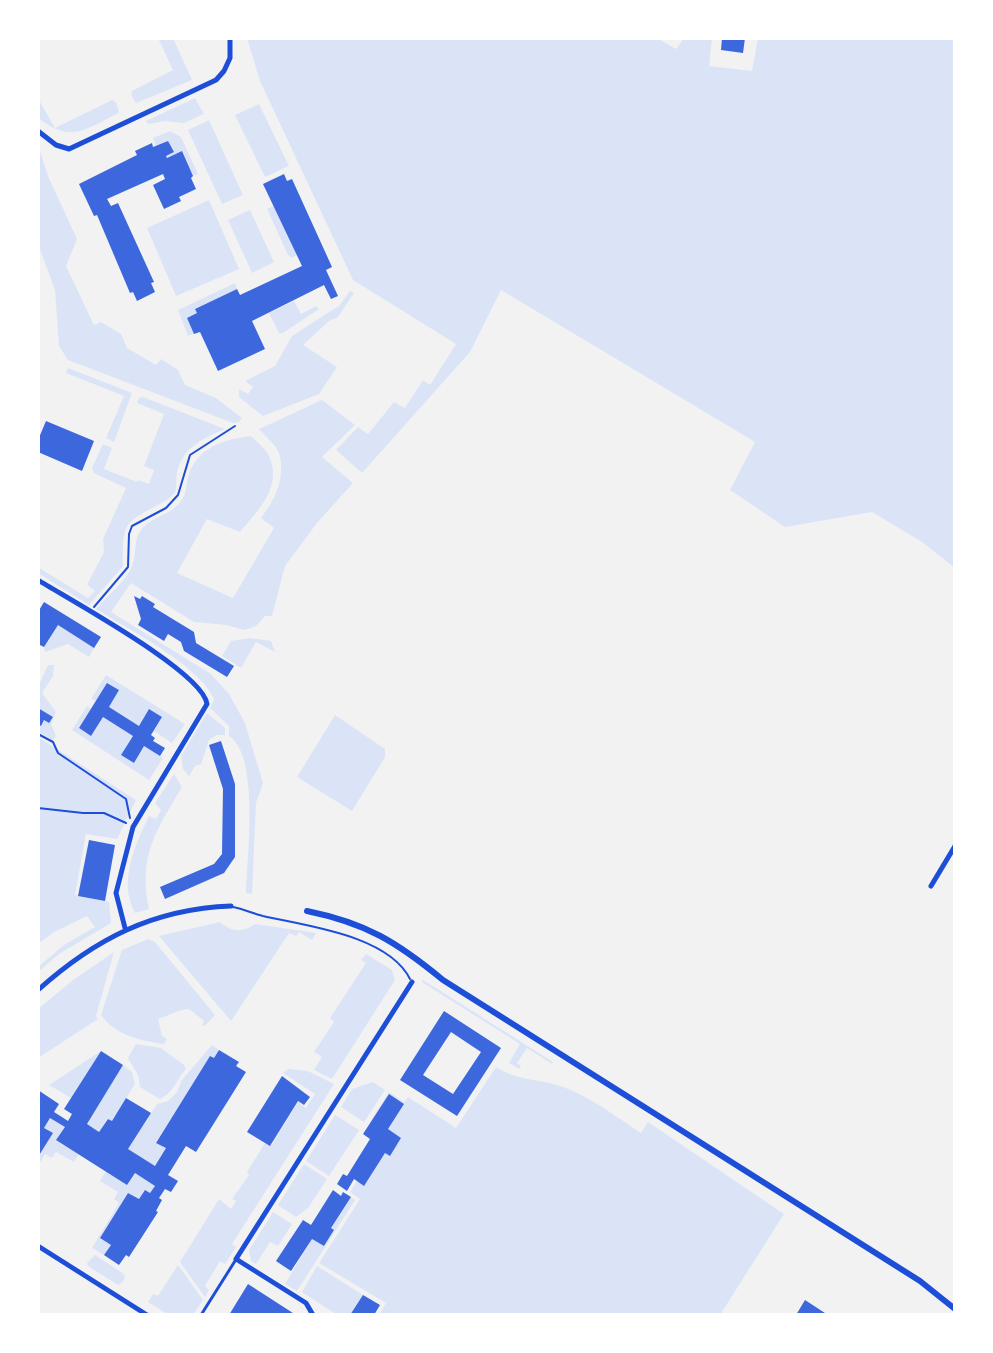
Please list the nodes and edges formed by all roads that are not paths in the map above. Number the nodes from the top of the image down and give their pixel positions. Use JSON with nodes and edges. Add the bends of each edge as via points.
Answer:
{"nodes":[{"id":1,"x":230,"y":38,"type":"edge"},
{"id":2,"x":38,"y":131,"type":"edge"},
{"id":3,"x":38,"y":580,"type":"edge"},
{"id":4,"x":955,"y":846,"type":"edge"},
{"id":5,"x":931,"y":886,"type":"dead end"},
{"id":6,"x":231,"y":906,"type":"joint"},
{"id":7,"x":307,"y":911,"type":"dead end"},
{"id":8,"x":125,"y":928,"type":"junction"},
{"id":9,"x":412,"y":982,"type":"joint"},
{"id":10,"x":38,"y":990,"type":"edge"},
{"id":11,"x":38,"y":1246,"type":"edge"},
{"id":12,"x":236,"y":1259,"type":"junction"},
{"id":13,"x":955,"y":1309,"type":"edge"},
{"id":14,"x":147,"y":1315,"type":"edge"},
{"id":15,"x":201,"y":1315,"type":"edge"},
{"id":16,"x":313,"y":1315,"type":"edge"}],
"edges":[{"from":1,"to":2,"type":"street","via":[[230,58],[216,80],[74,147],[65,149]]},
{"from":3,"to":8,"type":"street","via":[[178,668],[206,696],[207,704],[133,827],[116,893]]},
{"from":4,"to":5,"type":"street"},
{"from":6,"to":8,"type":"street"},
{"from":6,"to":9,"type":"lane","via":[[319,925],[361,941],[404,966]]},
{"from":7,"to":13,"type":"street","via":[[374,931],[443,980],[920,1281]]},
{"from":8,"to":10,"type":"street"},
{"from":9,"to":12,"type":"street"},
{"from":11,"to":14,"type":"street"},
{"from":12,"to":15,"type":"street"},
{"from":12,"to":16,"type":"street","via":[[306,1303]]}]}
